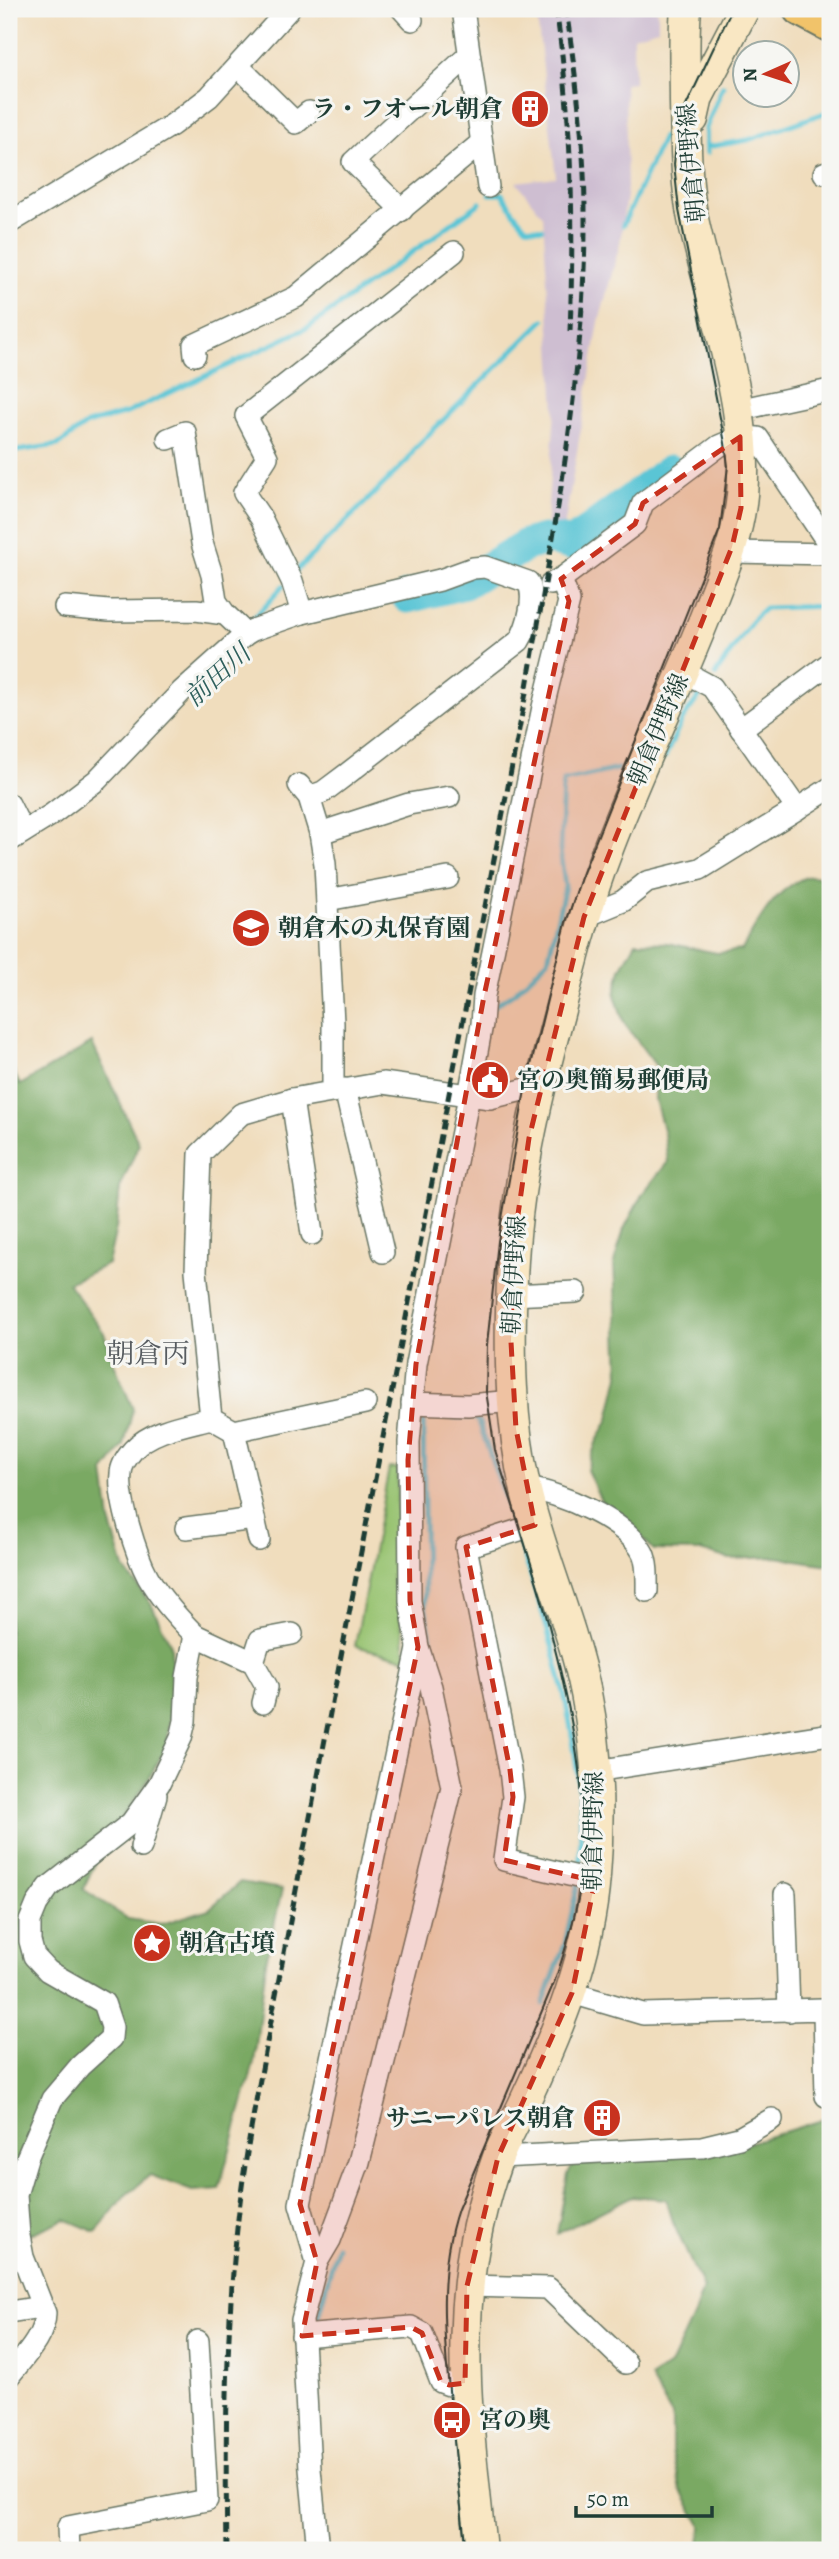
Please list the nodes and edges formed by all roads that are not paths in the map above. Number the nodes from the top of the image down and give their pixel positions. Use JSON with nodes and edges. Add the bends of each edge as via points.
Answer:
{"nodes":[{"id":1,"x":289,"y":9,"type":"edge"},
{"id":2,"x":463,"y":9,"type":"edge"},
{"id":3,"x":686,"y":9,"type":"edge"},
{"id":4,"x":744,"y":9,"type":"edge"},
{"id":5,"x":800,"y":9,"type":"edge"},
{"id":6,"x":830,"y":25,"type":"edge"},
{"id":7,"x":469,"y":55,"type":"junction"},
{"id":8,"x":238,"y":66,"type":"junction"},
{"id":9,"x":309,"y":112,"type":"dead end"},
{"id":10,"x":481,"y":144,"type":"junction"},
{"id":11,"x":686,"y":148,"type":"junction"},
{"id":12,"x":488,"y":187,"type":"dead end"},
{"id":13,"x":402,"y":210,"type":"junction"},
{"id":14,"x":9,"y":223,"type":"edge"},
{"id":15,"x":454,"y":252,"type":"dead end"},
{"id":16,"x":195,"y":355,"type":"dead end"},
{"id":17,"x":830,"y":390,"type":"edge"},
{"id":18,"x":739,"y":424,"type":"junction"},
{"id":19,"x":167,"y":439,"type":"dead end"},
{"id":20,"x":830,"y":546,"type":"edge"},
{"id":21,"x":730,"y":552,"type":"junction"},
{"id":22,"x":830,"y":554,"type":"edge"},
{"id":23,"x":561,"y":579,"type":"junction"},
{"id":24,"x":532,"y":590,"type":"junction"},
{"id":25,"x":65,"y":607,"type":"dead end"},
{"id":26,"x":302,"y":613,"type":"junction"},
{"id":27,"x":225,"y":614,"type":"junction"},
{"id":28,"x":246,"y":634,"type":"junction"},
{"id":29,"x":830,"y":663,"type":"edge"},
{"id":30,"x":684,"y":671,"type":"junction"},
{"id":31,"x":741,"y":729,"type":"junction"},
{"id":32,"x":830,"y":788,"type":"edge"},
{"id":33,"x":449,"y":797,"type":"dead end"},
{"id":34,"x":9,"y":804,"type":"edge"},
{"id":35,"x":797,"y":809,"type":"junction"},
{"id":36,"x":320,"y":833,"type":"junction"},
{"id":37,"x":16,"y":837,"type":"edge"},
{"id":38,"x":448,"y":878,"type":"dead end"},
{"id":39,"x":327,"y":900,"type":"junction"},
{"id":40,"x":584,"y":917,"type":"junction"},
{"id":41,"x":540,"y":1086,"type":"junction"},
{"id":42,"x":339,"y":1090,"type":"junction"},
{"id":43,"x":463,"y":1095,"type":"junction"},
{"id":44,"x":292,"y":1099,"type":"junction"},
{"id":45,"x":312,"y":1234,"type":"dead end"},
{"id":46,"x":383,"y":1252,"type":"dead end"},
{"id":47,"x":576,"y":1292,"type":"dead end"},
{"id":48,"x":511,"y":1295,"type":"junction"},
{"id":49,"x":513,"y":1401,"type":"junction"},
{"id":50,"x":365,"y":1403,"type":"dead end"},
{"id":51,"x":412,"y":1403,"type":"junction"},
{"id":52,"x":211,"y":1418,"type":"junction"},
{"id":53,"x":234,"y":1431,"type":"junction"},
{"id":54,"x":525,"y":1488,"type":"junction"},
{"id":55,"x":535,"y":1525,"type":"junction"},
{"id":56,"x":186,"y":1528,"type":"dead end"},
{"id":57,"x":647,"y":1591,"type":"dead end"},
{"id":58,"x":292,"y":1634,"type":"dead end"},
{"id":59,"x":195,"y":1635,"type":"junction"},
{"id":60,"x":418,"y":1647,"type":"junction"},
{"id":61,"x":253,"y":1662,"type":"junction"},
{"id":62,"x":263,"y":1703,"type":"dead end"},
{"id":63,"x":830,"y":1734,"type":"edge"},
{"id":64,"x":596,"y":1772,"type":"junction"},
{"id":65,"x":159,"y":1784,"type":"junction"},
{"id":66,"x":141,"y":1847,"type":"dead end"},
{"id":67,"x":595,"y":1881,"type":"junction"},
{"id":68,"x":785,"y":1894,"type":"dead end"},
{"id":69,"x":572,"y":1993,"type":"junction"},
{"id":70,"x":789,"y":2011,"type":"junction"},
{"id":71,"x":826,"y":2096,"type":"dead end"},
{"id":72,"x":772,"y":2119,"type":"dead end"},
{"id":73,"x":498,"y":2157,"type":"junction"},
{"id":74,"x":27,"y":2158,"type":"junction"},
{"id":75,"x":9,"y":2172,"type":"edge"},
{"id":76,"x":317,"y":2262,"type":"junction"},
{"id":77,"x":467,"y":2286,"type":"junction"},
{"id":78,"x":41,"y":2306,"type":"junction"},
{"id":79,"x":9,"y":2312,"type":"edge"},
{"id":80,"x":302,"y":2336,"type":"junction"},
{"id":81,"x":198,"y":2341,"type":"dead end"},
{"id":82,"x":626,"y":2363,"type":"dead end"},
{"id":83,"x":9,"y":2376,"type":"edge"},
{"id":84,"x":465,"y":2384,"type":"junction"},
{"id":85,"x":69,"y":2550,"type":"edge"},
{"id":86,"x":318,"y":2550,"type":"edge"},
{"id":87,"x":481,"y":2550,"type":"edge"}],
"edges":[{"from":1,"to":8,"type":"street"},
{"from":2,"to":7,"type":"street"},
{"from":3,"to":11,"type":"main road","name":"朝倉伊野線"},
{"from":4,"to":11,"type":"main road","via":[[698,97]]},
{"from":5,"to":6,"type":"main road"},
{"from":7,"to":10,"type":"street"},
{"from":7,"to":13,"type":"street","via":[[353,162]]},
{"from":8,"to":9,"type":"street","via":[[296,123]]},
{"from":8,"to":14,"type":"street","via":[[209,97],[172,125]]},
{"from":10,"to":12,"type":"street"},
{"from":10,"to":13,"type":"street"},
{"from":11,"to":18,"type":"main road","name":"朝倉伊野線","via":[[691,211]]},
{"from":13,"to":16,"type":"street","via":[[296,297],[194,345]]},
{"from":15,"to":26,"type":"street","via":[[246,416],[267,457],[244,492],[292,582]]},
{"from":17,"to":18,"type":"street"},
{"from":18,"to":20,"type":"street","via":[[758,438]]},
{"from":18,"to":21,"type":"main road","name":"朝倉伊野線","via":[[741,508]]},
{"from":18,"to":23,"type":"street","via":[[719,446],[643,503],[635,524]]},
{"from":19,"to":27,"type":"street","via":[[185,432],[202,543],[216,601]]},
{"from":21,"to":22,"type":"street"},
{"from":21,"to":30,"type":"main road","name":"朝倉伊野線"},
{"from":23,"to":24,"type":"street"},
{"from":23,"to":43,"type":"street","via":[[569,601],[486,983],[482,1024]]},
{"from":24,"to":26,"type":"street","via":[[528,582],[473,568]]},
{"from":24,"to":36,"type":"street","via":[[526,630],[519,641],[323,792],[304,791]]},
{"from":25,"to":27,"type":"street"},
{"from":26,"to":28,"type":"street"},
{"from":27,"to":28,"type":"street"},
{"from":28,"to":37,"type":"street","via":[[182,691],[97,780]]},
{"from":29,"to":31,"type":"street"},
{"from":30,"to":31,"type":"street","via":[[712,687]]},
{"from":30,"to":40,"type":"main road","name":"朝倉伊野線"},
{"from":31,"to":35,"type":"street"},
{"from":32,"to":35,"type":"street"},
{"from":33,"to":36,"type":"street","via":[[409,804]]},
{"from":34,"to":37,"type":"street"},
{"from":35,"to":40,"type":"street","via":[[699,869],[648,882],[623,901]]},
{"from":36,"to":39,"type":"street"},
{"from":38,"to":39,"type":"street"},
{"from":39,"to":42,"type":"street"},
{"from":40,"to":41,"type":"main road","name":"朝倉伊野線"},
{"from":41,"to":43,"type":"street","via":[[490,1098]]},
{"from":41,"to":48,"type":"main road","name":"朝倉伊野線","via":[[520,1185]]},
{"from":42,"to":43,"type":"street","via":[[383,1083]]},
{"from":42,"to":44,"type":"street"},
{"from":42,"to":46,"type":"street"},
{"from":43,"to":51,"type":"street"},
{"from":44,"to":45,"type":"street"},
{"from":44,"to":52,"type":"street","via":[[241,1114],[200,1154],[196,1271]]},
{"from":47,"to":48,"type":"street"},
{"from":48,"to":49,"type":"main road","name":"朝倉伊野線"},
{"from":49,"to":51,"type":"street"},
{"from":49,"to":54,"type":"main road","name":"朝倉伊野線"},
{"from":50,"to":53,"type":"street"},
{"from":51,"to":60,"type":"street","via":[[410,1601]]},
{"from":52,"to":53,"type":"street"},
{"from":52,"to":59,"type":"street","via":[[142,1441],[121,1471],[122,1495],[138,1555],[149,1578]]},
{"from":53,"to":56,"type":"street","via":[[257,1529]]},
{"from":54,"to":55,"type":"main road","name":"朝倉伊野線"},
{"from":54,"to":57,"type":"street","via":[[545,1490],[579,1505],[635,1540],[644,1555]]},
{"from":55,"to":64,"type":"main road","name":"朝倉伊野線","via":[[585,1689]]},
{"from":55,"to":67,"type":"street","via":[[466,1547],[510,1770],[513,1797],[504,1860]]},
{"from":58,"to":61,"type":"street","via":[[260,1640]]},
{"from":59,"to":61,"type":"street"},
{"from":59,"to":65,"type":"street","via":[[185,1721]]},
{"from":60,"to":76,"type":"street","via":[[300,2204]]},
{"from":60,"to":76,"type":"street","via":[[452,1787],[359,2162]]},
{"from":61,"to":62,"type":"street","via":[[267,1686]]},
{"from":63,"to":64,"type":"street"},
{"from":64,"to":67,"type":"main road","name":"朝倉伊野線"},
{"from":65,"to":66,"type":"street"},
{"from":65,"to":74,"type":"street","via":[[131,1823],[49,1887],[30,1921],[34,1956],[48,1971],[104,2003],[112,2027],[111,2038],[79,2066],[52,2099]]},
{"from":67,"to":69,"type":"main road","name":"朝倉伊野線"},
{"from":68,"to":70,"type":"street"},
{"from":69,"to":70,"type":"street","via":[[643,2014]]},
{"from":69,"to":73,"type":"main road","name":"朝倉伊野線"},
{"from":70,"to":71,"type":"street","via":[[822,2009],[824,2013]]},
{"from":72,"to":73,"type":"street","via":[[739,2138],[702,2147]]},
{"from":73,"to":77,"type":"main road","name":"朝倉伊野線"},
{"from":74,"to":75,"type":"street"},
{"from":74,"to":78,"type":"street","via":[[16,2196],[19,2236]]},
{"from":76,"to":80,"type":"street"},
{"from":77,"to":82,"type":"street","via":[[548,2288]]},
{"from":77,"to":84,"type":"main road","name":"朝倉伊野線"},
{"from":78,"to":79,"type":"street"},
{"from":78,"to":83,"type":"street","via":[[45,2322]]},
{"from":80,"to":84,"type":"street","via":[[411,2327],[422,2333],[441,2382]]},
{"from":80,"to":86,"type":"street"},
{"from":81,"to":85,"type":"street","via":[[207,2500],[68,2527]]},
{"from":84,"to":87,"type":"main road","name":"朝倉伊野線"}]}
